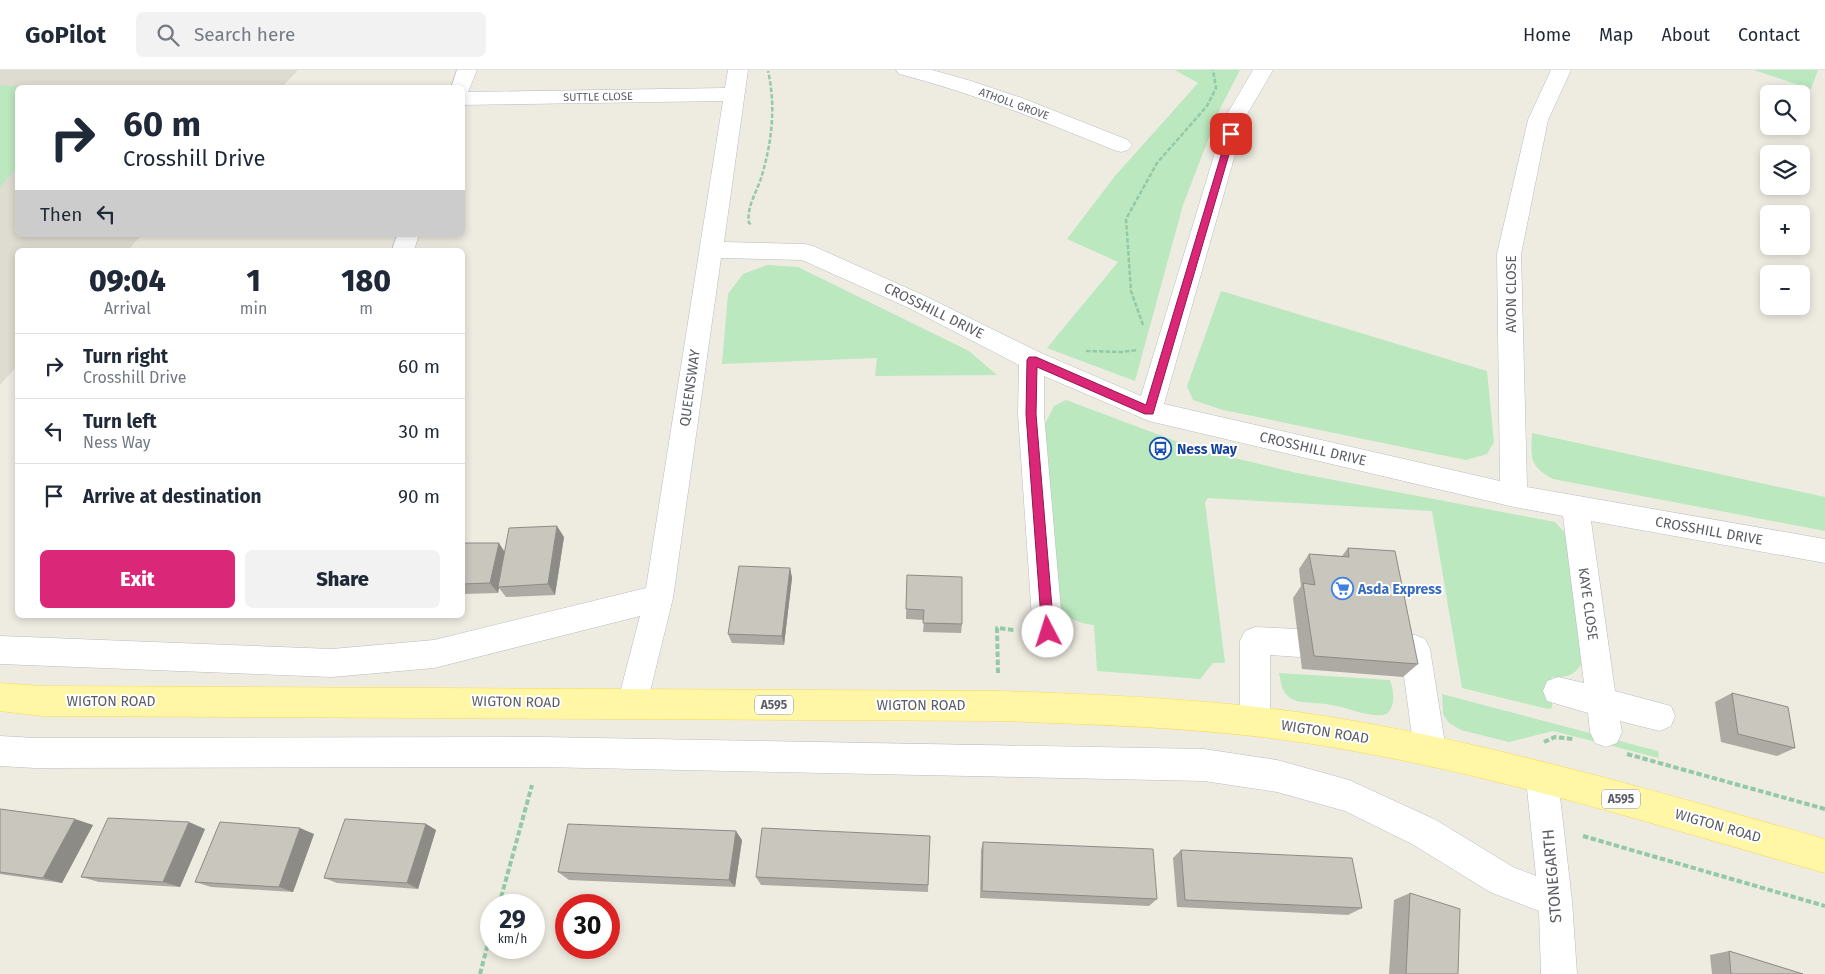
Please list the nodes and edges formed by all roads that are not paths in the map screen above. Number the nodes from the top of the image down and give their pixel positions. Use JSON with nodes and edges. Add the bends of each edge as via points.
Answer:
{"nodes":[{"id":1,"x":467,"y":70,"type":"edge"},
{"id":2,"x":738,"y":70,"type":"edge"},
{"id":3,"x":906,"y":70,"type":"edge"},
{"id":4,"x":1263,"y":70,"type":"edge"},
{"id":5,"x":1560,"y":70,"type":"edge"},
{"id":6,"x":462,"y":85,"type":"edge"},
{"id":7,"x":733,"y":94,"type":"junction"},
{"id":8,"x":465,"y":99,"type":"edge"},
{"id":9,"x":1121,"y":145,"type":"dead end"},
{"id":10,"x":710,"y":250,"type":"junction"},
{"id":11,"x":1032,"y":360,"type":"junction"},
{"id":12,"x":1149,"y":411,"type":"junction"},
{"id":13,"x":1514,"y":496,"type":"junction"},
{"id":14,"x":1574,"y":507,"type":"junction"},
{"id":15,"x":1825,"y":551,"type":"edge"},
{"id":16,"x":659,"y":598,"type":"junction"},
{"id":17,"x":1048,"y":632,"type":"road end"},
{"id":18,"x":1299,"y":643,"type":"dead end"},
{"id":19,"x":1398,"y":648,"type":"edge"},
{"id":20,"x":0,"y":650,"type":"edge"},
{"id":21,"x":1558,"y":691,"type":"dead end"},
{"id":22,"x":0,"y":697,"type":"edge"},
{"id":23,"x":1602,"y":700,"type":"junction"},
{"id":24,"x":632,"y":704,"type":"junction"},
{"id":25,"x":1660,"y":716,"type":"dead end"},
{"id":26,"x":1255,"y":721,"type":"junction"},
{"id":27,"x":1612,"y":742,"type":"road end"},
{"id":28,"x":1430,"y":750,"type":"junction"},
{"id":29,"x":0,"y":751,"type":"edge"},
{"id":30,"x":1542,"y":779,"type":"junction"},
{"id":31,"x":1825,"y":856,"type":"edge"},
{"id":32,"x":1555,"y":901,"type":"junction"},
{"id":33,"x":1559,"y":974,"type":"edge"}],
"edges":[{"from":1,"to":6,"type":"street"},
{"from":2,"to":7,"type":"street","name":"QUEENSWAY"},
{"from":3,"to":9,"type":"street","name":"ATHOLL GROVE","via":[[1021,106]]},
{"from":4,"to":12,"type":"street","via":[[1236,116]]},
{"from":5,"to":13,"type":"street","name":"AVON CLOSE","via":[[1538,120],[1510,254]]},
{"from":7,"to":8,"type":"street","name":"SUTTLE CLOSE"},
{"from":7,"to":10,"type":"street","name":"QUEENSWAY"},
{"from":10,"to":11,"type":"street","name":"CROSSHILL DRIVE","via":[[805,252],[917,302]]},
{"from":10,"to":16,"type":"street","name":"QUEENSWAY"},
{"from":11,"to":12,"type":"street","name":"CROSSHILL DRIVE"},
{"from":11,"to":17,"type":"street","via":[[1031,414]]},
{"from":12,"to":13,"type":"street","name":"CROSSHILL DRIVE"},
{"from":13,"to":14,"type":"street","name":"CROSSHILL DRIVE"},
{"from":14,"to":15,"type":"street","name":"CROSSHILL DRIVE"},
{"from":14,"to":23,"type":"street","name":"KAYE CLOSE"},
{"from":16,"to":20,"type":"street","via":[[434,654],[332,663]]},
{"from":16,"to":24,"type":"street","name":"QUEENSWAY"},
{"from":18,"to":26,"type":"street","via":[[1255,641]]},
{"from":19,"to":28,"type":"street","via":[[1415,649]]},
{"from":21,"to":23,"type":"street"},
{"from":22,"to":24,"type":"main road","name":"WIGTON ROAD","number":"A595","via":[[42,701]]},
{"from":23,"to":25,"type":"street"},
{"from":23,"to":27,"type":"street","name":"KAYE CLOSE"},
{"from":24,"to":26,"type":"main road","name":"WIGTON ROAD","number":"A595","via":[[1000,706],[1151,712]]},
{"from":26,"to":28,"type":"main road","name":"WIGTON ROAD","number":"A595"},
{"from":28,"to":30,"type":"main road","name":"WIGTON ROAD","number":"A595"},
{"from":29,"to":32,"type":"street","via":[[35,754],[541,752],[1204,765],[1277,776],[1349,796],[1424,832],[1502,880]]},
{"from":30,"to":31,"type":"main road","name":"WIGTON ROAD","number":"A595"},
{"from":30,"to":32,"type":"street","name":"STONEGARTH"},
{"from":32,"to":33,"type":"street","name":"STONEGARTH"}]}
